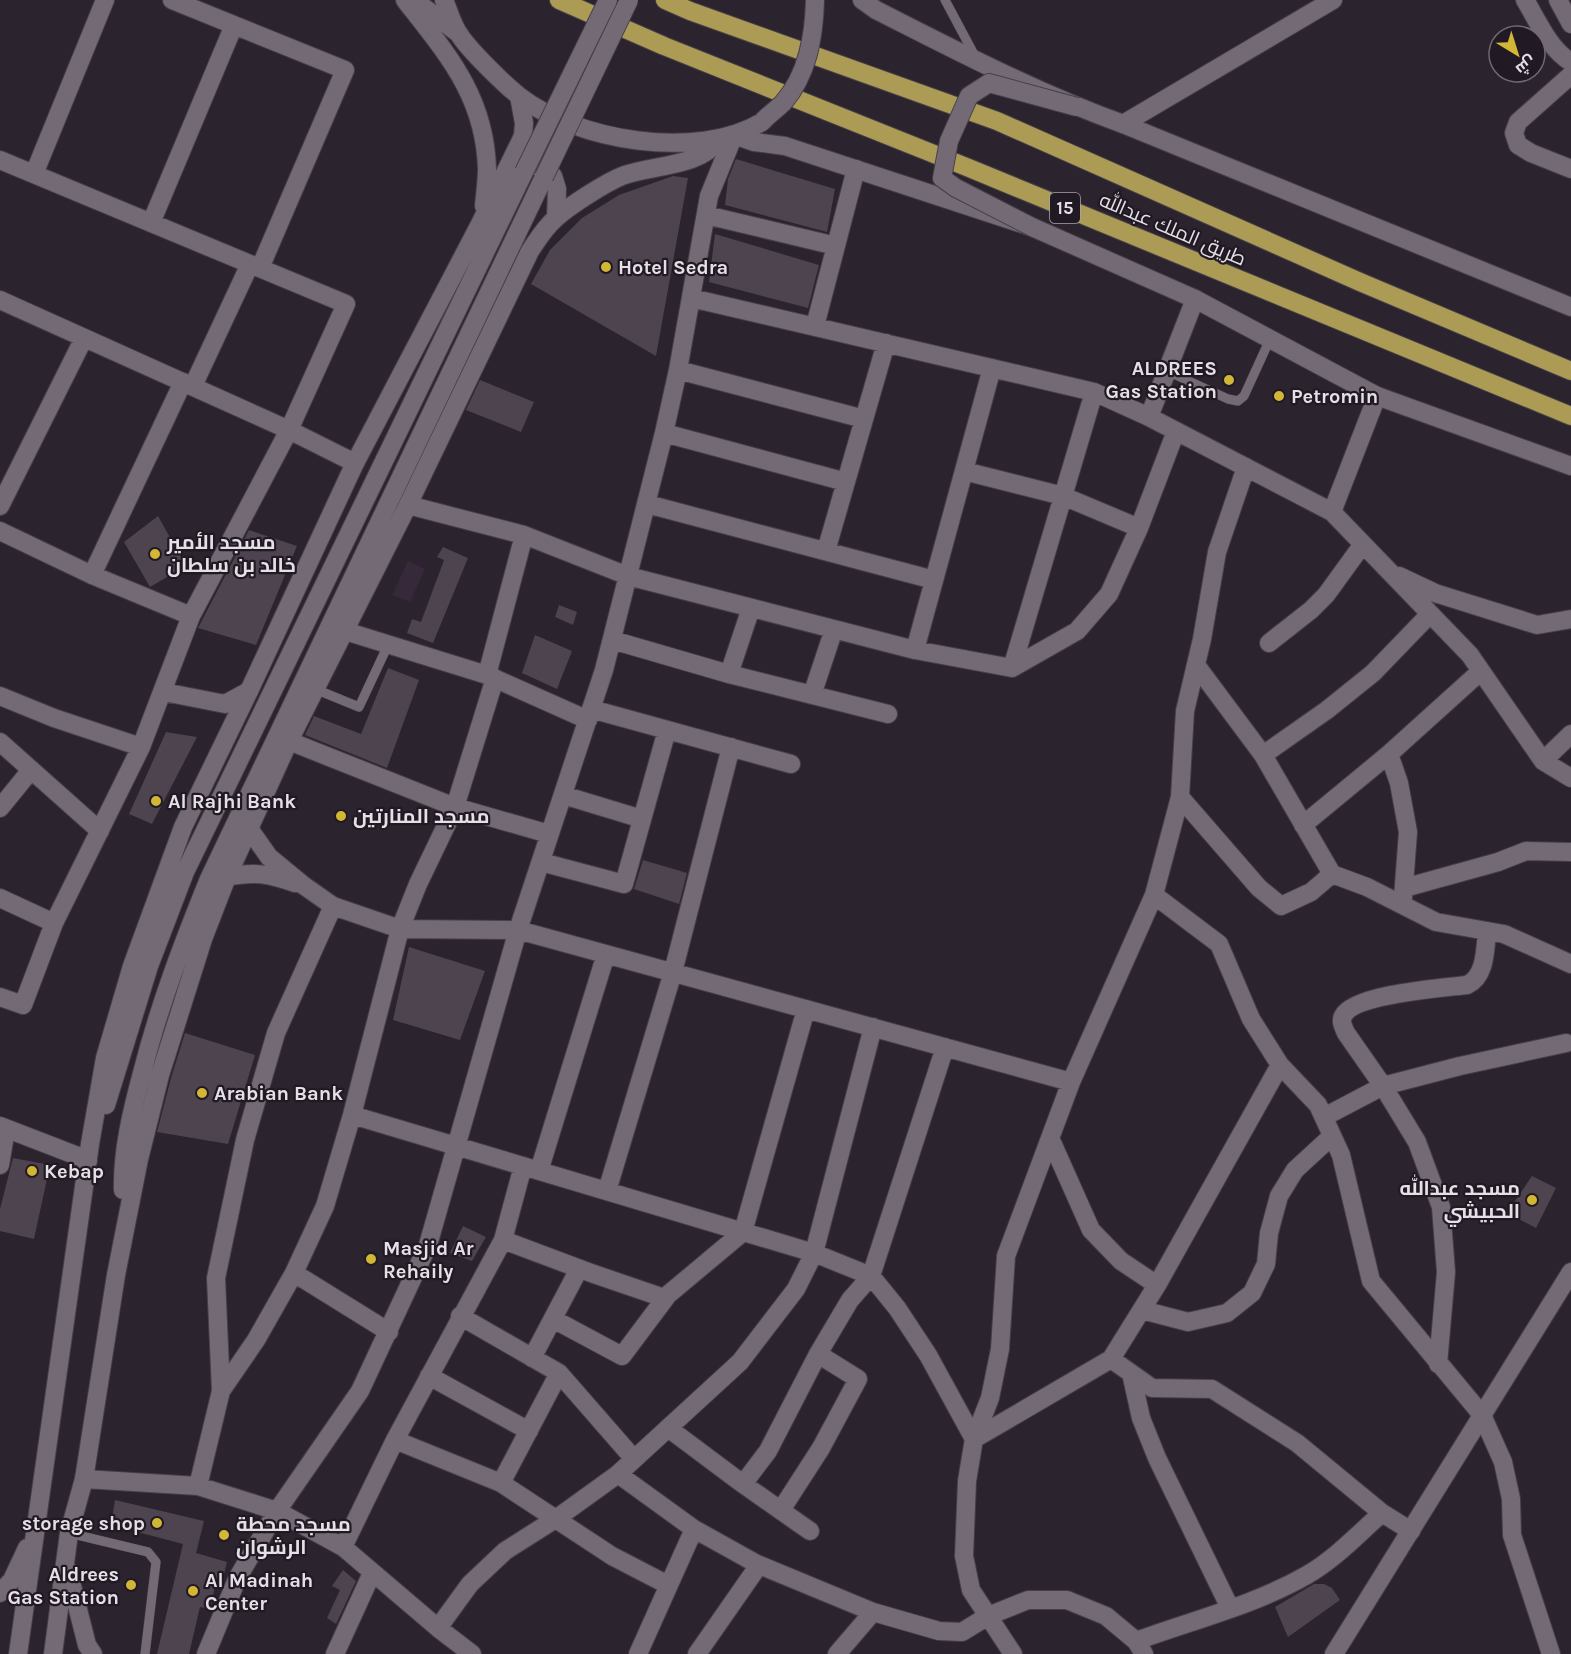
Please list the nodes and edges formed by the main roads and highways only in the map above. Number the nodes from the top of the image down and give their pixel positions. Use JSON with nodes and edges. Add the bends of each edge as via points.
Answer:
{"nodes":[{"id":1,"x":559,"y":0,"type":"edge"},
{"id":2,"x":665,"y":0,"type":"edge"},
{"id":3,"x":1571,"y":371,"type":"edge"},
{"id":4,"x":1571,"y":416,"type":"edge"}],
"edges":[{"from":1,"to":4,"type":"highway","name":"طريق الملك عبدالله","number":"15","via":[[675,51]]},
{"from":2,"to":3,"type":"highway","name":"طريق الملك عبدالله","via":[[997,121]]}]}
